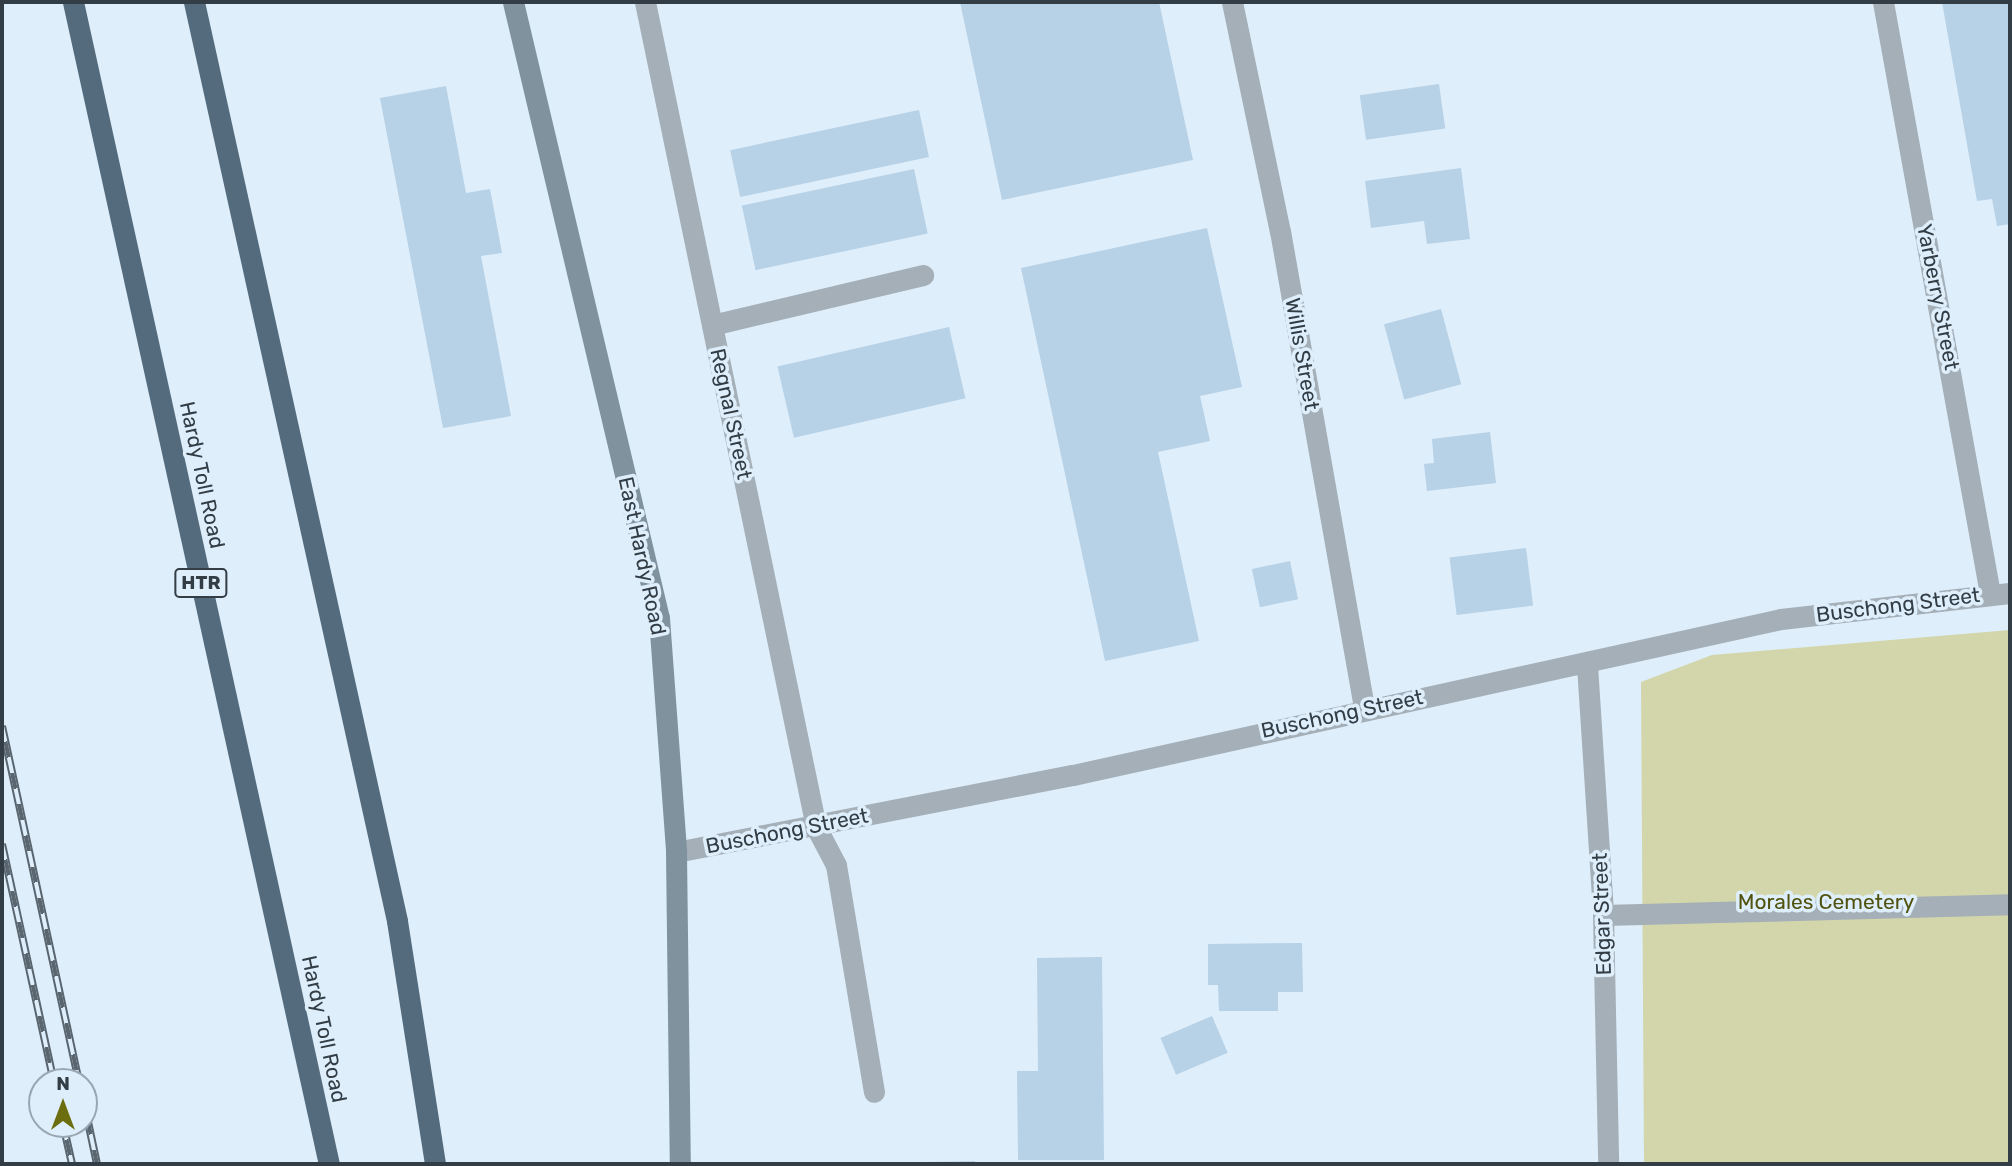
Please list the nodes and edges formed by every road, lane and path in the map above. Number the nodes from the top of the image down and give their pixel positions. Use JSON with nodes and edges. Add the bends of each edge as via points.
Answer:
{"nodes":[{"id":1,"x":73,"y":2,"type":"edge"},
{"id":2,"x":194,"y":2,"type":"edge"},
{"id":3,"x":513,"y":2,"type":"edge"},
{"id":4,"x":645,"y":2,"type":"edge"},
{"id":5,"x":1232,"y":2,"type":"edge"},
{"id":6,"x":1882,"y":2,"type":"edge"},
{"id":7,"x":923,"y":275,"type":"dead end"},
{"id":8,"x":712,"y":325,"type":"junction"},
{"id":9,"x":2000,"y":593,"type":"edge"},
{"id":10,"x":1587,"y":665,"type":"junction"},
{"id":11,"x":1364,"y":707,"type":"junction"},
{"id":12,"x":816,"y":827,"type":"junction"},
{"id":13,"x":676,"y":852,"type":"junction"},
{"id":14,"x":2010,"y":904,"type":"edge"},
{"id":15,"x":1604,"y":915,"type":"junction"},
{"id":16,"x":874,"y":1092,"type":"dead end"},
{"id":17,"x":329,"y":1164,"type":"edge"},
{"id":18,"x":435,"y":1164,"type":"edge"},
{"id":19,"x":680,"y":1164,"type":"edge"},
{"id":20,"x":1608,"y":1164,"type":"edge"}],
"edges":[{"from":1,"to":17,"type":"highway","name":"Hardy Toll Road","number":"HTR"},
{"from":2,"to":18,"type":"highway","via":[[397,921]]},
{"from":3,"to":13,"type":"main road","name":"East Hardy Road","via":[[659,618]]},
{"from":4,"to":8,"type":"street","name":"Regnal Street"},
{"from":5,"to":11,"type":"street","name":"Willis Street","via":[[1280,230]]},
{"from":6,"to":9,"type":"street","name":"Yarberry Street"},
{"from":7,"to":8,"type":"street"},
{"from":8,"to":12,"type":"street","name":"Regnal Street"},
{"from":9,"to":10,"type":"street","name":"Buschong Street","via":[[1781,619]]},
{"from":10,"to":11,"type":"street","name":"Buschong Street"},
{"from":10,"to":15,"type":"street","name":"Edgar Street"},
{"from":11,"to":12,"type":"street","name":"Buschong Street"},
{"from":12,"to":13,"type":"street","name":"Buschong Street"},
{"from":12,"to":16,"type":"street","name":"Regnal Street","via":[[836,865]]},
{"from":13,"to":19,"type":"main road","name":"East Hardy Road"},
{"from":14,"to":15,"type":"street"},
{"from":15,"to":20,"type":"street","name":"Edgar Street"}]}
